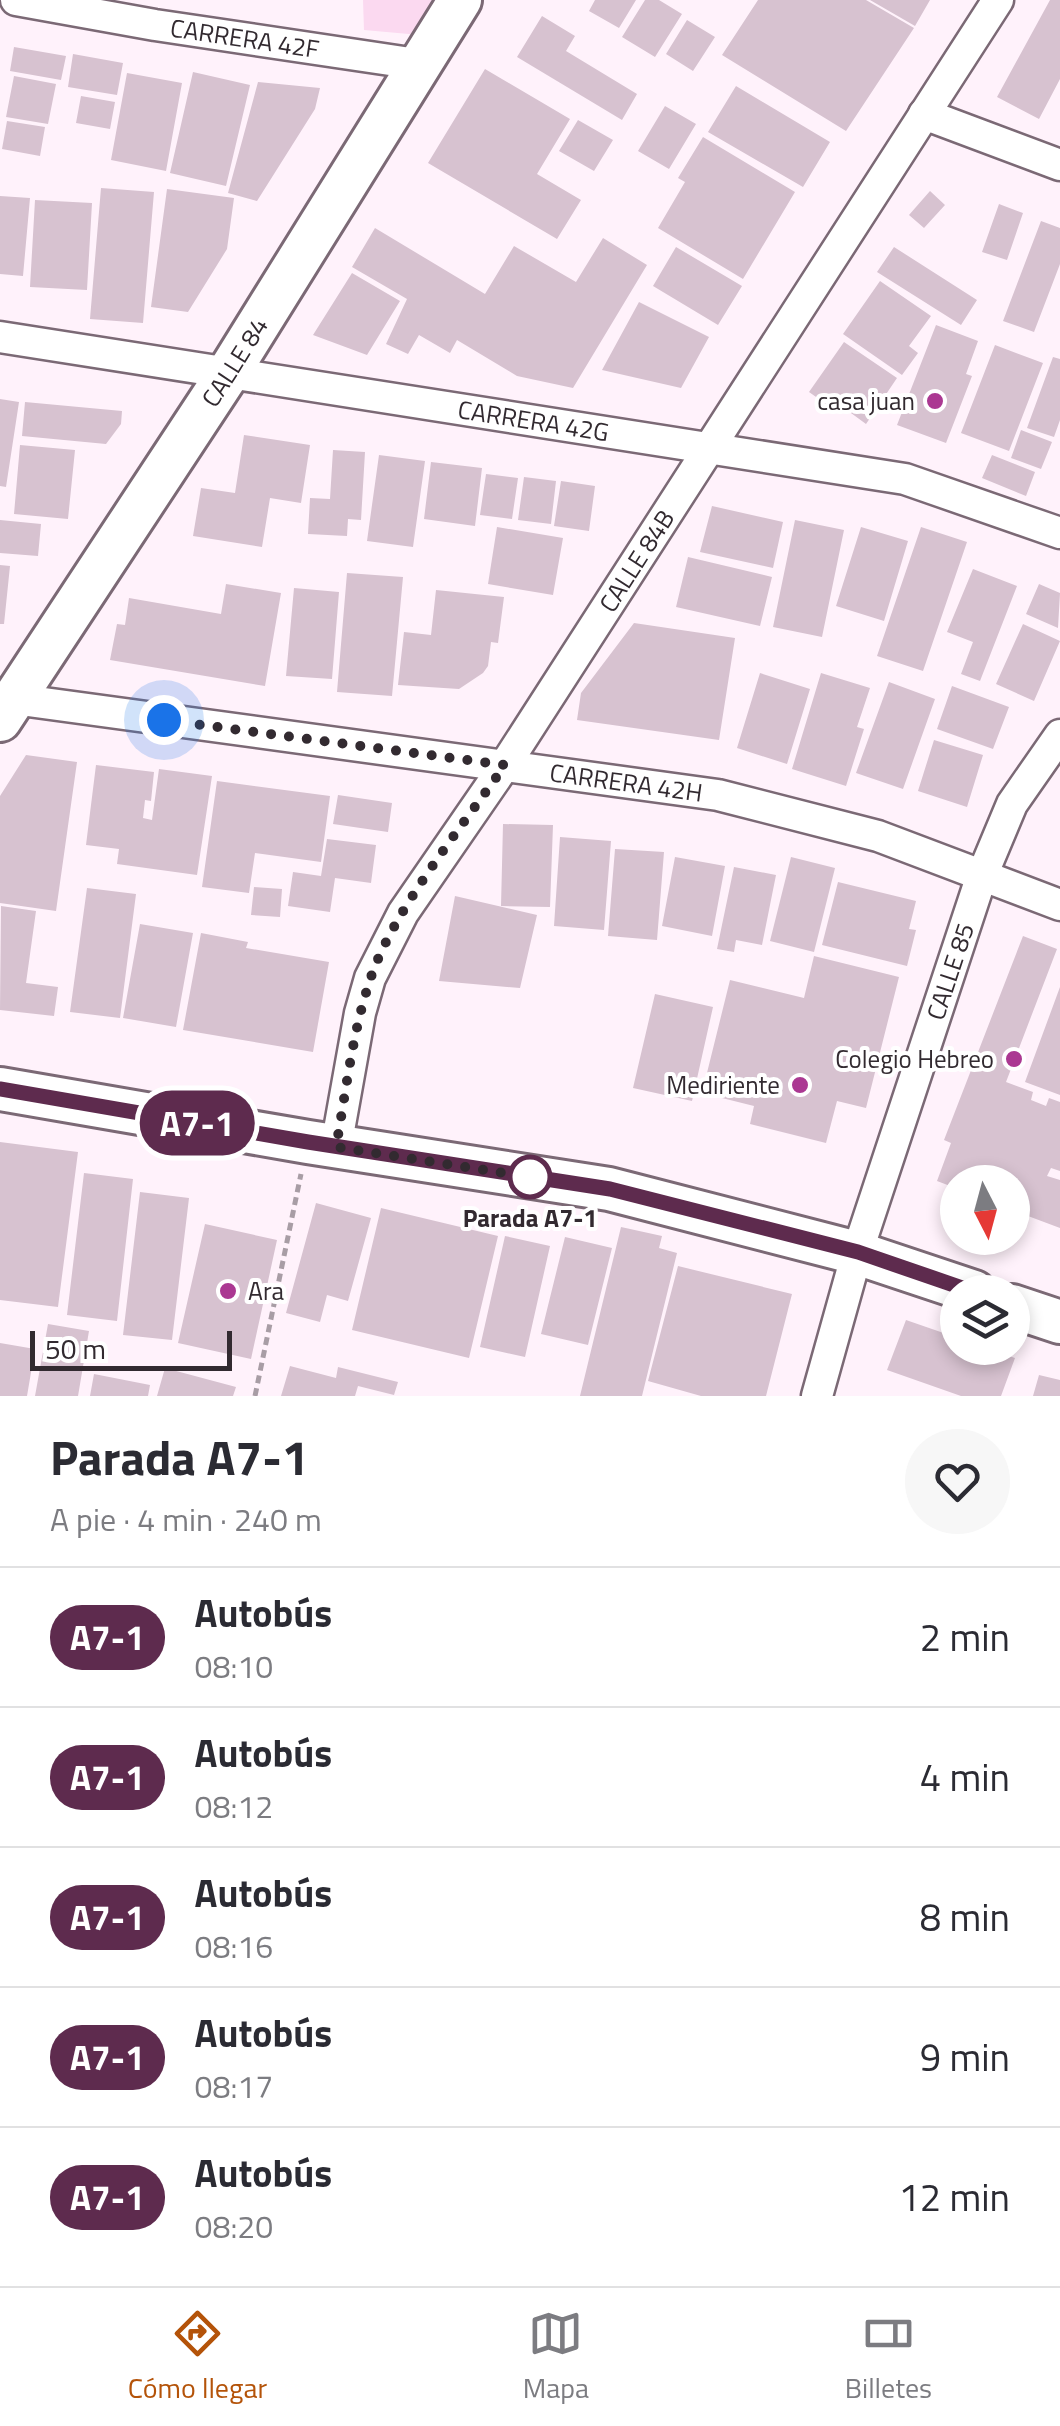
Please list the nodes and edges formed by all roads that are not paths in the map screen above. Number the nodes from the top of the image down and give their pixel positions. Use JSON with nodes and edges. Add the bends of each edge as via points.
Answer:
{"nodes":[{"id":1,"x":16,"y":0,"type":"edge"},
{"id":2,"x":460,"y":0,"type":"edge"},
{"id":3,"x":998,"y":0,"type":"edge"},
{"id":4,"x":157,"y":13,"type":"edge"},
{"id":5,"x":417,"y":64,"type":"junction"},
{"id":6,"x":924,"y":114,"type":"junction"},
{"id":7,"x":1060,"y":165,"type":"edge"},
{"id":8,"x":0,"y":337,"type":"edge"},
{"id":9,"x":228,"y":375,"type":"junction"},
{"id":10,"x":708,"y":446,"type":"junction"},
{"id":11,"x":1060,"y":533,"type":"edge"},
{"id":12,"x":4,"y":705,"type":"edge"},
{"id":13,"x":1060,"y":735,"type":"edge"},
{"id":14,"x":505,"y":765,"type":"junction"},
{"id":15,"x":981,"y":878,"type":"junction"},
{"id":16,"x":1060,"y":906,"type":"edge"},
{"id":17,"x":0,"y":1089,"type":"edge"},
{"id":18,"x":322,"y":1145,"type":"junction"},
{"id":19,"x":858,"y":1252,"type":"junction"},
{"id":20,"x":940,"y":1280,"type":"edge"},
{"id":21,"x":1030,"y":1312,"type":"edge"},
{"id":22,"x":1060,"y":1322,"type":"edge"},
{"id":23,"x":817,"y":1396,"type":"edge"}],
"edges":[{"from":1,"to":4,"type":"street","name":"CARRERA 42F"},
{"from":2,"to":5,"type":"street","name":"CALLE 84"},
{"from":3,"to":6,"type":"street","name":"CALLE 84B"},
{"from":4,"to":5,"type":"street","name":"CARRERA 42F"},
{"from":5,"to":9,"type":"street","name":"CALLE 84"},
{"from":6,"to":7,"type":"street"},
{"from":6,"to":10,"type":"street","name":"CALLE 84B"},
{"from":8,"to":9,"type":"street","name":"CARRERA 42G"},
{"from":9,"to":10,"type":"street","name":"CARRERA 42G"},
{"from":9,"to":12,"type":"street","name":"CALLE 84"},
{"from":10,"to":11,"type":"street","name":"CARRERA 42G","via":[[905,479]]},
{"from":10,"to":14,"type":"street","name":"CALLE 84B"},
{"from":12,"to":14,"type":"street","name":"CARRERA 42H"},
{"from":13,"to":15,"type":"street","name":"CALLE 85","via":[[1012,804]]},
{"from":14,"to":15,"type":"street","name":"CARRERA 42H","via":[[735,799],[878,836]]},
{"from":14,"to":18,"type":"street","name":"CALLE 84B","via":[[383,949]]},
{"from":15,"to":16,"type":"street","name":"CARRERA 42H"},
{"from":15,"to":19,"type":"street","name":"CALLE 85"},
{"from":17,"to":18,"type":"street"},
{"from":18,"to":19,"type":"street","via":[[610,1189]]},
{"from":19,"to":20,"type":"street"},
{"from":19,"to":23,"type":"street","name":"CALLE 85"},
{"from":21,"to":22,"type":"street"}]}
